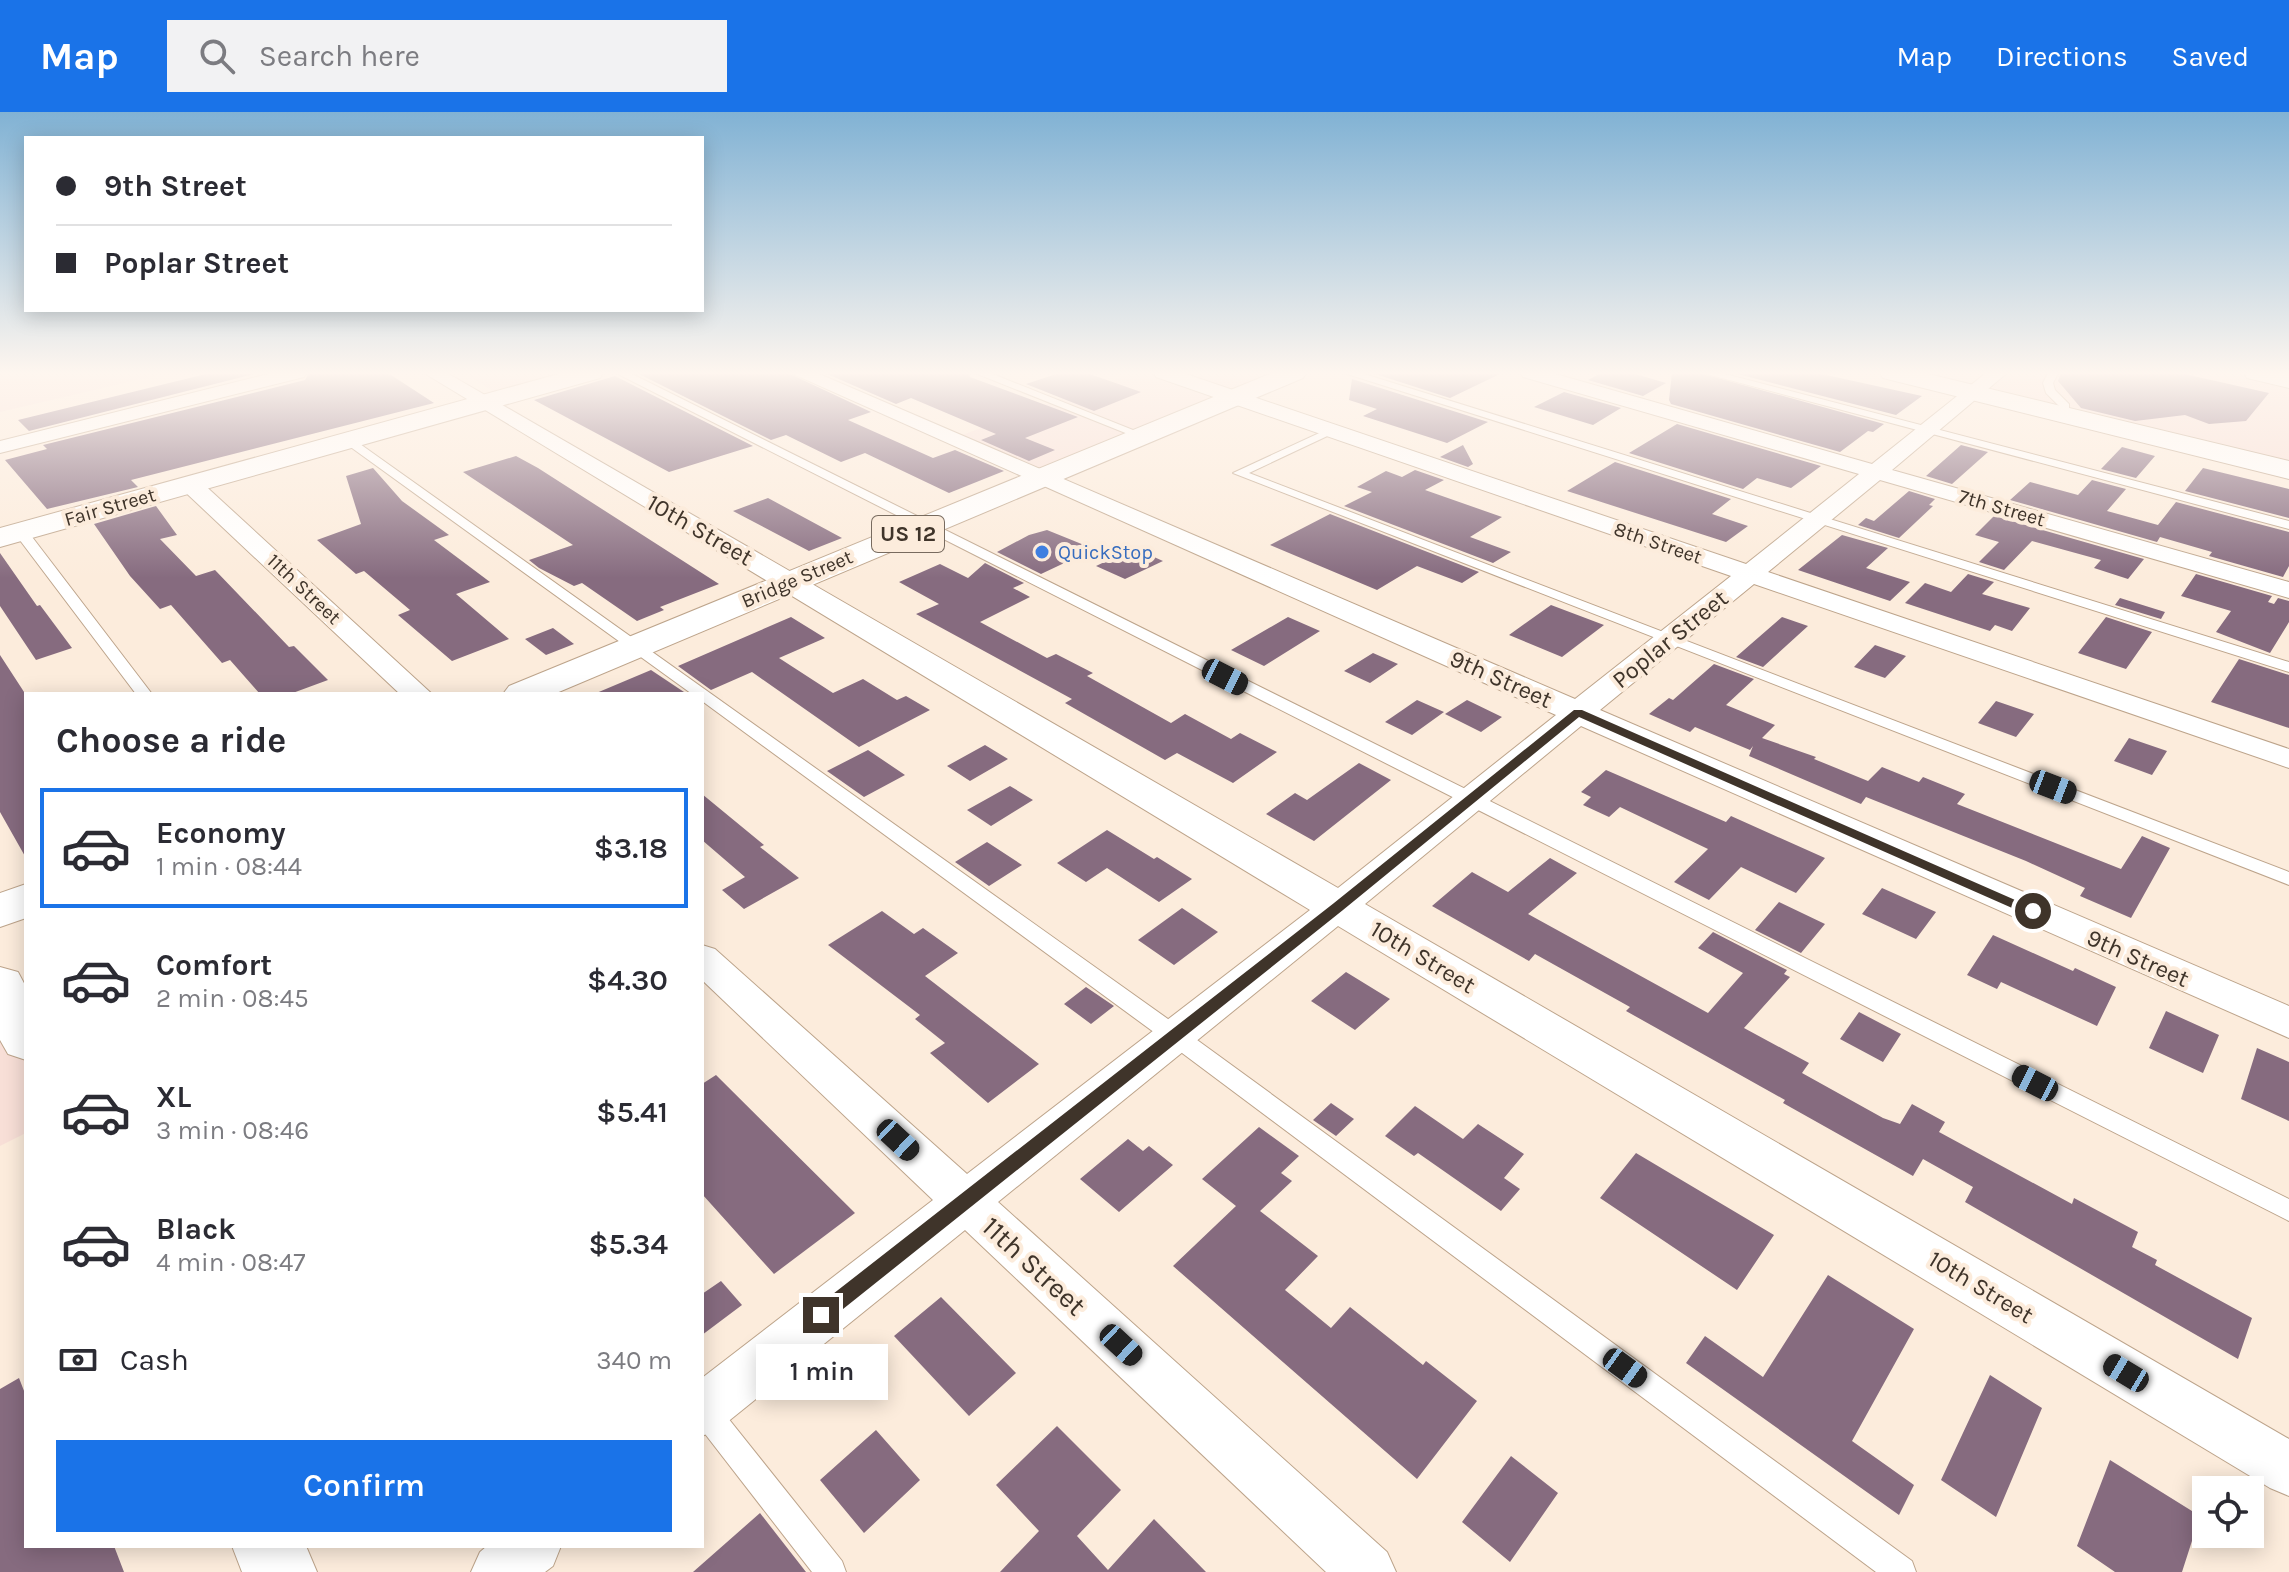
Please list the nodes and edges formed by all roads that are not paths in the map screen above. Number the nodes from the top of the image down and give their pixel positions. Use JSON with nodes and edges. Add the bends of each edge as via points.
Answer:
{"nodes":[{"id":1,"x":24,"y":441,"type":"edge"},
{"id":2,"x":349,"y":441,"type":"joint"},
{"id":3,"x":549,"y":441,"type":"edge"},
{"id":4,"x":756,"y":441,"type":"edge"},
{"id":5,"x":956,"y":441,"type":"edge"},
{"id":6,"x":1130,"y":441,"type":"edge"},
{"id":7,"x":1310,"y":441,"type":"edge"},
{"id":8,"x":1361,"y":441,"type":"edge"},
{"id":9,"x":1566,"y":441,"type":"edge"},
{"id":10,"x":1767,"y":441,"type":"edge"},
{"id":11,"x":1914,"y":441,"type":"edge"},
{"id":12,"x":1966,"y":441,"type":"edge"},
{"id":13,"x":2188,"y":441,"type":"edge"},
{"id":14,"x":0,"y":447,"type":"edge"},
{"id":15,"x":2289,"y":470,"type":"edge"},
{"id":16,"x":1875,"y":472,"type":"junction"},
{"id":17,"x":1041,"y":478,"type":"junction"},
{"id":18,"x":191,"y":485,"type":"junction"},
{"id":19,"x":1818,"y":520,"type":"junction"},
{"id":20,"x":2289,"y":525,"type":"edge"},
{"id":21,"x":925,"y":526,"type":"junction"},
{"id":22,"x":11,"y":535,"type":"edge"},
{"id":23,"x":1751,"y":575,"type":"junction"},
{"id":24,"x":790,"y":582,"type":"junction"},
{"id":25,"x":2289,"y":590,"type":"edge"},
{"id":26,"x":1670,"y":639,"type":"junction"},
{"id":27,"x":636,"y":647,"type":"junction"},
{"id":28,"x":2288,"y":664,"type":"edge"},
{"id":29,"x":142,"y":692,"type":"edge"},
{"id":30,"x":415,"y":692,"type":"edge"},
{"id":31,"x":527,"y":692,"type":"edge"},
{"id":32,"x":699,"y":692,"type":"edge"},
{"id":33,"x":704,"y":695,"type":"edge"},
{"id":34,"x":1578,"y":712,"type":"junction"},
{"id":35,"x":2289,"y":759,"type":"edge"},
{"id":36,"x":1470,"y":800,"type":"junction"},
{"id":37,"x":2289,"y":879,"type":"edge"},
{"id":38,"x":24,"y":901,"type":"edge"},
{"id":39,"x":1338,"y":907,"type":"junction"},
{"id":40,"x":0,"y":911,"type":"edge"},
{"id":41,"x":704,"y":960,"type":"edge"},
{"id":42,"x":0,"y":985,"type":"edge"},
{"id":43,"x":2289,"y":1023,"type":"edge"},
{"id":44,"x":1174,"y":1035,"type":"junction"},
{"id":45,"x":24,"y":1036,"type":"edge"},
{"id":46,"x":964,"y":1201,"type":"junction"},
{"id":47,"x":2289,"y":1211,"type":"edge"},
{"id":48,"x":704,"y":1407,"type":"edge"},
{"id":49,"x":704,"y":1412,"type":"edge"},
{"id":50,"x":2289,"y":1469,"type":"edge"},
{"id":51,"x":269,"y":1548,"type":"edge"},
{"id":52,"x":530,"y":1548,"type":"edge"},
{"id":53,"x":280,"y":1572,"type":"edge"},
{"id":54,"x":500,"y":1572,"type":"edge"},
{"id":55,"x":831,"y":1572,"type":"edge"},
{"id":56,"x":1367,"y":1572,"type":"edge"},
{"id":57,"x":1901,"y":1572,"type":"edge"}],
"edges":[{"from":1,"to":14,"type":"street"},
{"from":2,"to":18,"type":"main road","name":"Fair Street"},
{"from":2,"to":27,"type":"lane"},
{"from":3,"to":24,"type":"street","name":"10th Street"},
{"from":4,"to":21,"type":"lane"},
{"from":5,"to":17,"type":"street","name":"9th Street"},
{"from":6,"to":17,"type":"main road","name":"Bridge Street","number":"US 12"},
{"from":7,"to":26,"type":"lane","via":[[1239,473]]},
{"from":8,"to":23,"type":"street","name":"8th Street"},
{"from":9,"to":19,"type":"lane"},
{"from":10,"to":16,"type":"street","name":"7th Street"},
{"from":11,"to":16,"type":"street","name":"Poplar Street"},
{"from":12,"to":20,"type":"lane"},
{"from":13,"to":15,"type":"main road"},
{"from":16,"to":19,"type":"street","name":"Poplar Street"},
{"from":16,"to":25,"type":"street","name":"7th Street"},
{"from":17,"to":21,"type":"main road","name":"Bridge Street","number":"US 12"},
{"from":17,"to":34,"type":"street","name":"9th Street"},
{"from":18,"to":22,"type":"main road","name":"Fair Street"},
{"from":18,"to":30,"type":"street","name":"11th Street"},
{"from":19,"to":23,"type":"street","name":"Poplar Street"},
{"from":19,"to":28,"type":"lane"},
{"from":21,"to":24,"type":"main road","name":"Bridge Street","number":"US 12"},
{"from":21,"to":36,"type":"lane"},
{"from":22,"to":29,"type":"lane"},
{"from":23,"to":26,"type":"street","name":"Poplar Street"},
{"from":23,"to":35,"type":"street","name":"8th Street"},
{"from":24,"to":27,"type":"main road","name":"Bridge Street","number":"US 12"},
{"from":24,"to":39,"type":"street","name":"10th Street"},
{"from":26,"to":34,"type":"street","name":"Poplar Street"},
{"from":26,"to":37,"type":"lane"},
{"from":27,"to":31,"type":"main road","name":"Bridge Street","number":"US 12"},
{"from":27,"to":32,"type":"lane"},
{"from":33,"to":44,"type":"lane"},
{"from":34,"to":36,"type":"street","name":"Poplar Street"},
{"from":34,"to":43,"type":"street","name":"9th Street"},
{"from":36,"to":39,"type":"street","name":"Poplar Street"},
{"from":36,"to":47,"type":"lane"},
{"from":38,"to":40,"type":"main road"},
{"from":39,"to":44,"type":"street","name":"Poplar Street"},
{"from":39,"to":50,"type":"street","name":"10th Street"},
{"from":41,"to":46,"type":"street","name":"11th Street"},
{"from":42,"to":45,"type":"main road"},
{"from":44,"to":46,"type":"street","name":"Poplar Street"},
{"from":44,"to":57,"type":"lane"},
{"from":46,"to":48,"type":"street","name":"Poplar Street"},
{"from":46,"to":56,"type":"street","name":"11th Street"},
{"from":49,"to":55,"type":"lane"},
{"from":51,"to":53,"type":"main road"},
{"from":52,"to":54,"type":"street"}]}
